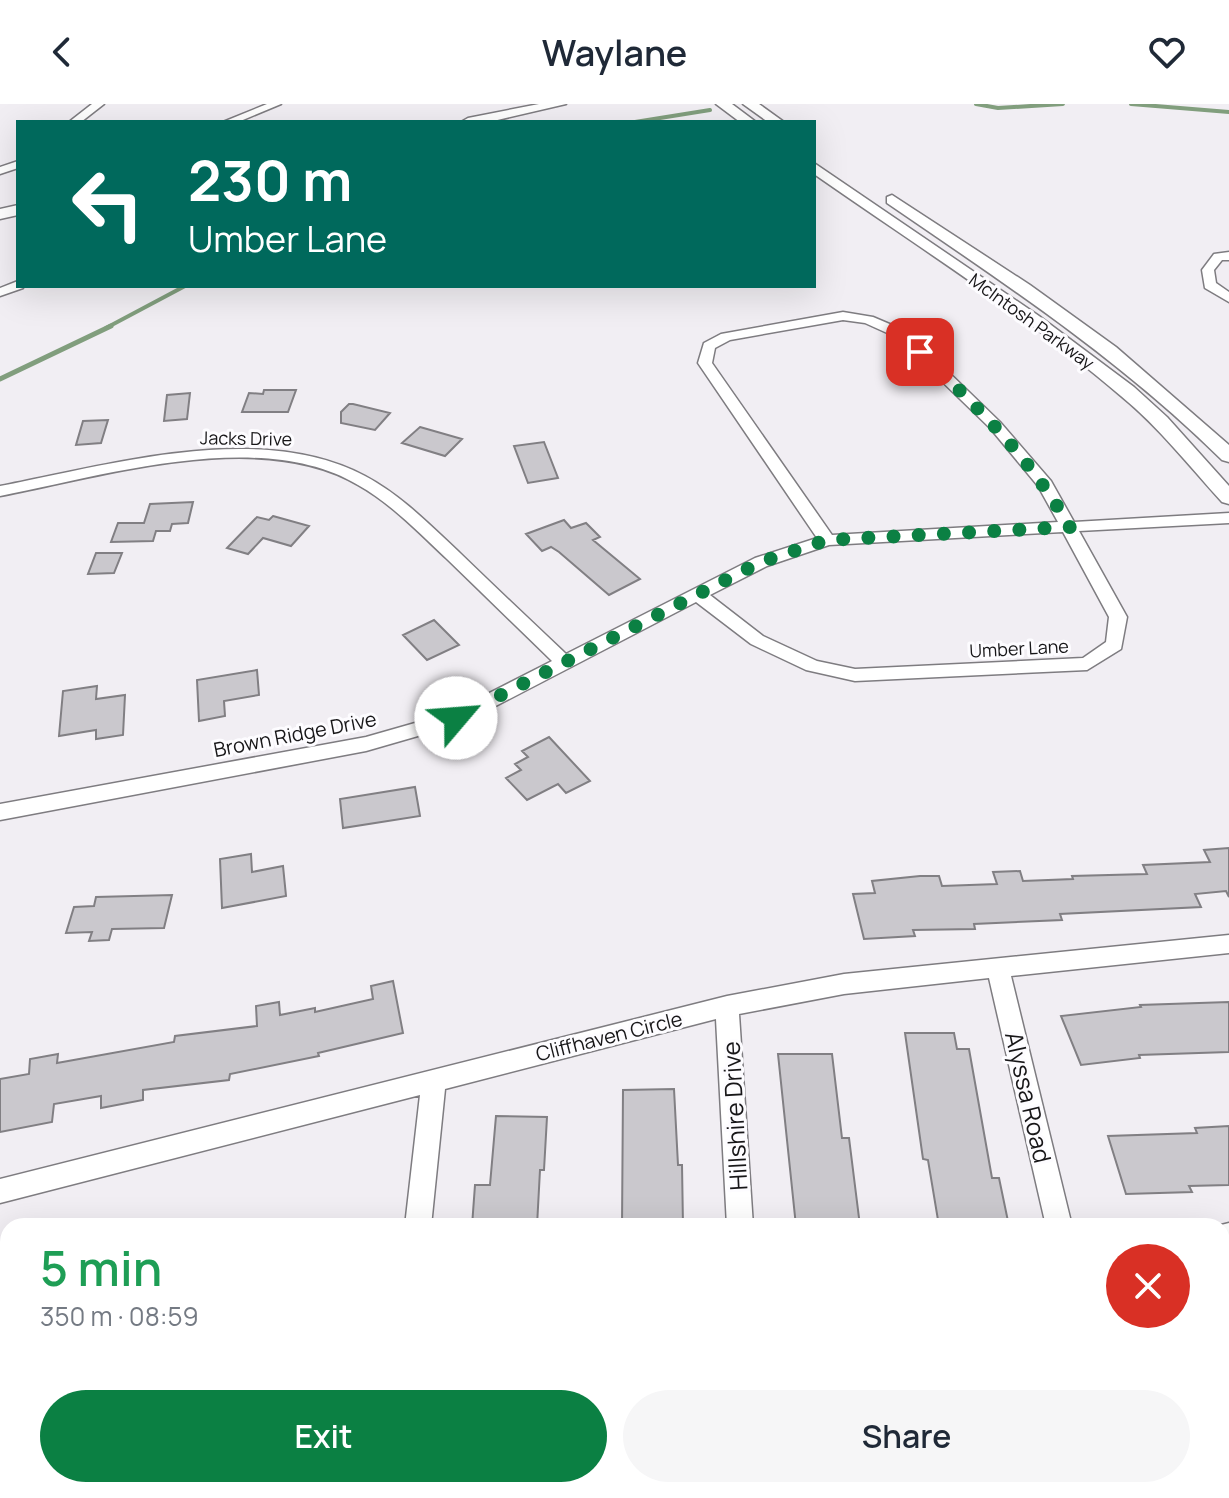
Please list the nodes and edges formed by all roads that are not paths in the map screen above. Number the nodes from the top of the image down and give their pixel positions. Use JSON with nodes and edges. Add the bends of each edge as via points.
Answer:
{"nodes":[{"id":1,"x":99,"y":104,"type":"edge"},
{"id":2,"x":276,"y":104,"type":"edge"},
{"id":3,"x":559,"y":104,"type":"edge"},
{"id":4,"x":723,"y":104,"type":"edge"},
{"id":5,"x":750,"y":104,"type":"edge"},
{"id":6,"x":77,"y":120,"type":"edge"},
{"id":7,"x":233,"y":120,"type":"edge"},
{"id":8,"x":478,"y":120,"type":"edge"},
{"id":9,"x":746,"y":120,"type":"edge"},
{"id":10,"x":774,"y":120,"type":"edge"},
{"id":11,"x":816,"y":148,"type":"edge"},
{"id":12,"x":816,"y":168,"type":"edge"},
{"id":13,"x":1229,"y":256,"type":"edge"},
{"id":14,"x":1229,"y":298,"type":"edge"},
{"id":15,"x":1229,"y":456,"type":"edge"},
{"id":16,"x":0,"y":491,"type":"edge"},
{"id":17,"x":1229,"y":498,"type":"edge"},
{"id":18,"x":1229,"y":518,"type":"edge"},
{"id":19,"x":1070,"y":527,"type":"junction"},
{"id":20,"x":827,"y":540,"type":"junction"},
{"id":21,"x":698,"y":595,"type":"junction"},
{"id":22,"x":564,"y":663,"type":"junction"},
{"id":23,"x":0,"y":812,"type":"edge"},
{"id":24,"x":1229,"y":944,"type":"edge"},
{"id":25,"x":998,"y":968,"type":"junction"},
{"id":26,"x":727,"y":1006,"type":"junction"},
{"id":27,"x":434,"y":1080,"type":"junction"},
{"id":28,"x":0,"y":1191,"type":"edge"},
{"id":29,"x":419,"y":1218,"type":"edge"},
{"id":30,"x":740,"y":1218,"type":"edge"},
{"id":31,"x":1057,"y":1218,"type":"edge"}],
"edges":[{"from":1,"to":6,"type":"street"},
{"from":2,"to":7,"type":"street"},
{"from":3,"to":8,"type":"street"},
{"from":4,"to":9,"type":"street"},
{"from":5,"to":10,"type":"street"},
{"from":11,"to":15,"type":"street","name":"McIntosh Parkway","via":[[1098,339],[1150,380]]},
{"from":12,"to":17,"type":"street","name":"McIntosh Parkway","via":[[1127,391]]},
{"from":13,"to":14,"type":"street","via":[[1218,257],[1208,270],[1210,285]]},
{"from":16,"to":22,"type":"street","name":"Jacks Drive","via":[[198,456],[297,458],[345,471],[399,504]]},
{"from":18,"to":19,"type":"street","name":"Brown Ridge Drive"},
{"from":19,"to":20,"type":"street","name":"Brown Ridge Drive"},
{"from":19,"to":20,"type":"street","name":"Umber Lane","via":[[1045,484],[995,425],[901,334],[843,316],[726,337],[709,346],[705,363]]},
{"from":19,"to":21,"type":"street","name":"Umber Lane","via":[[1118,617],[1115,645],[1087,664],[855,675],[812,666],[757,640]]},
{"from":20,"to":21,"type":"street","name":"Brown Ridge Drive","via":[[761,562]]},
{"from":21,"to":22,"type":"street","name":"Brown Ridge Drive"},
{"from":22,"to":23,"type":"street","name":"Brown Ridge Drive","via":[[456,718],[366,744]]},
{"from":24,"to":25,"type":"street","name":"Cliffhaven Circle"},
{"from":25,"to":26,"type":"street","name":"Cliffhaven Circle","via":[[844,984]]},
{"from":25,"to":31,"type":"street","name":"Alyssa Road"},
{"from":26,"to":27,"type":"street","name":"Cliffhaven Circle"},
{"from":26,"to":30,"type":"street","name":"Hillshire Drive"},
{"from":27,"to":28,"type":"street","name":"Cliffhaven Circle"},
{"from":27,"to":29,"type":"street"}]}
